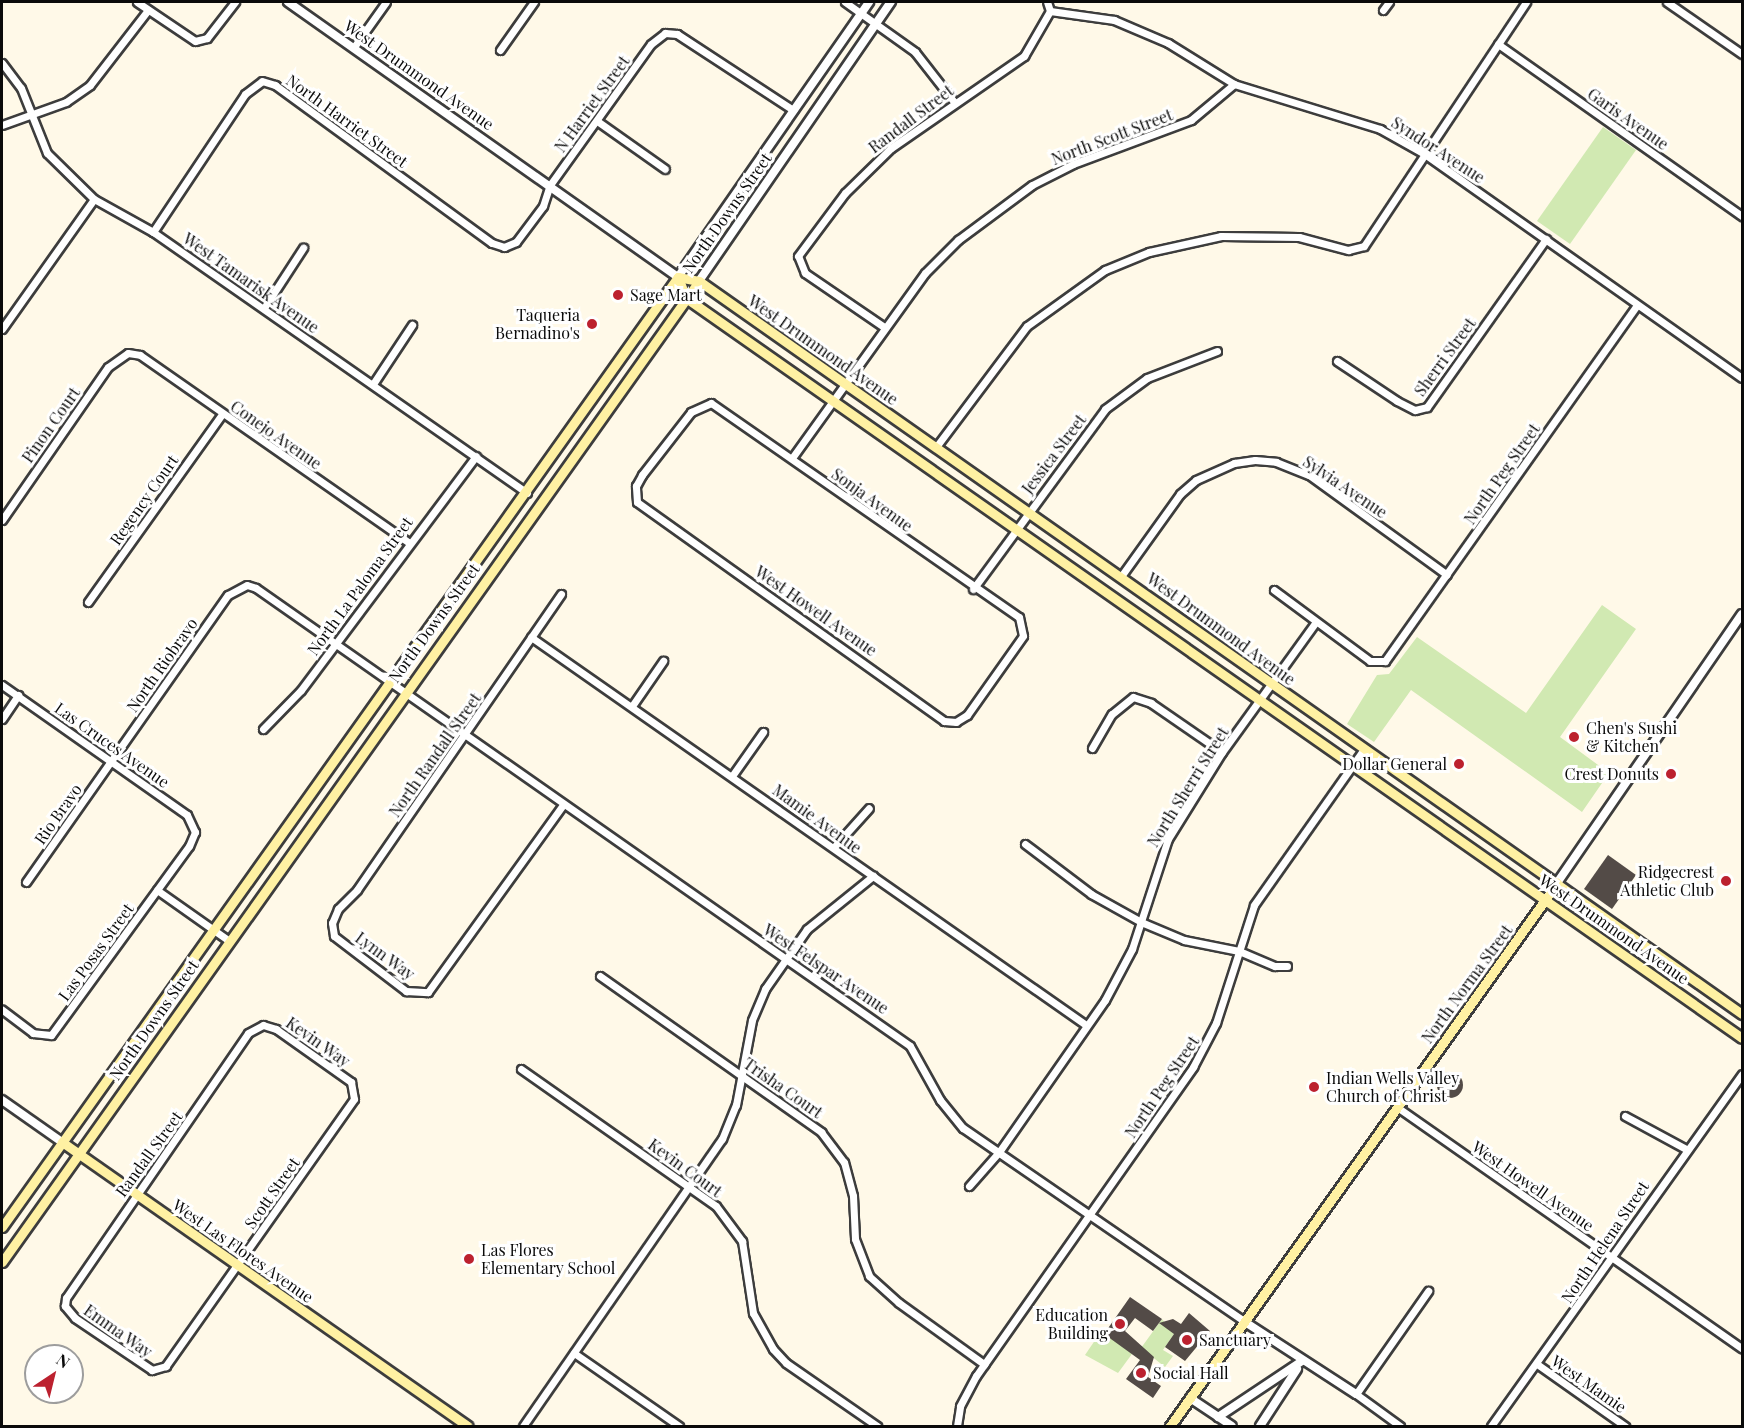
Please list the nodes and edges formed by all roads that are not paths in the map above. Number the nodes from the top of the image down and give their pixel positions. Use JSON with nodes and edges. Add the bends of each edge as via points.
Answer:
{"nodes":[{"id":1,"x":137,"y":2,"type":"edge"},
{"id":2,"x":235,"y":2,"type":"edge"},
{"id":3,"x":288,"y":2,"type":"edge"},
{"id":4,"x":386,"y":2,"type":"edge"},
{"id":5,"x":534,"y":2,"type":"edge"},
{"id":6,"x":845,"y":2,"type":"edge"},
{"id":7,"x":869,"y":2,"type":"edge"},
{"id":8,"x":891,"y":2,"type":"edge"},
{"id":9,"x":1047,"y":2,"type":"edge"},
{"id":10,"x":1389,"y":2,"type":"edge"},
{"id":11,"x":1526,"y":2,"type":"edge"},
{"id":12,"x":1667,"y":2,"type":"edge"},
{"id":13,"x":1383,"y":9,"type":"dead end"},
{"id":14,"x":148,"y":10,"type":"junction"},
{"id":15,"x":1050,"y":11,"type":"junction"},
{"id":16,"x":862,"y":13,"type":"junction"},
{"id":17,"x":876,"y":22,"type":"junction"},
{"id":18,"x":1498,"y":44,"type":"junction"},
{"id":19,"x":354,"y":47,"type":"junction"},
{"id":20,"x":500,"y":50,"type":"dead end"},
{"id":21,"x":1743,"y":54,"type":"edge"},
{"id":22,"x":2,"y":63,"type":"edge"},
{"id":23,"x":1234,"y":84,"type":"junction"},
{"id":24,"x":954,"y":102,"type":"junction"},
{"id":25,"x":793,"y":110,"type":"junction"},
{"id":26,"x":31,"y":114,"type":"junction"},
{"id":27,"x":597,"y":121,"type":"junction"},
{"id":28,"x":2,"y":124,"type":"edge"},
{"id":29,"x":1423,"y":153,"type":"junction"},
{"id":30,"x":665,"y":169,"type":"dead end"},
{"id":31,"x":550,"y":185,"type":"junction"},
{"id":32,"x":94,"y":198,"type":"junction"},
{"id":33,"x":1743,"y":216,"type":"edge"},
{"id":34,"x":153,"y":232,"type":"junction"},
{"id":35,"x":1546,"y":239,"type":"junction"},
{"id":36,"x":303,"y":248,"type":"dead end"},
{"id":37,"x":678,"y":277,"type":"junction"},
{"id":38,"x":699,"y":281,"type":"junction"},
{"id":39,"x":686,"y":298,"type":"junction"},
{"id":40,"x":1637,"y":305,"type":"junction"},
{"id":41,"x":264,"y":308,"type":"junction"},
{"id":42,"x":412,"y":326,"type":"dead end"},
{"id":43,"x":884,"y":327,"type":"junction"},
{"id":44,"x":2,"y":329,"type":"edge"},
{"id":45,"x":1216,"y":351,"type":"dead end"},
{"id":46,"x":128,"y":353,"type":"joint"},
{"id":47,"x":1337,"y":361,"type":"dead end"},
{"id":48,"x":1743,"y":378,"type":"edge"},
{"id":49,"x":845,"y":383,"type":"junction"},
{"id":50,"x":373,"y":384,"type":"junction"},
{"id":51,"x":833,"y":399,"type":"junction"},
{"id":52,"x":222,"y":414,"type":"junction"},
{"id":53,"x":936,"y":447,"type":"junction"},
{"id":54,"x":476,"y":456,"type":"junction"},
{"id":55,"x":792,"y":458,"type":"junction"},
{"id":56,"x":527,"y":493,"type":"junction"},
{"id":57,"x":1027,"y":512,"type":"junction"},
{"id":58,"x":657,"y":516,"type":"joint"},
{"id":59,"x":2,"y":520,"type":"edge"},
{"id":60,"x":1016,"y":527,"type":"junction"},
{"id":61,"x":408,"y":542,"type":"junction"},
{"id":62,"x":1447,"y":575,"type":"junction"},
{"id":63,"x":1122,"y":576,"type":"junction"},
{"id":64,"x":238,"y":588,"type":"joint"},
{"id":65,"x":973,"y":590,"type":"junction"},
{"id":66,"x":1274,"y":590,"type":"dead end"},
{"id":67,"x":561,"y":594,"type":"dead end"},
{"id":68,"x":88,"y":602,"type":"dead end"},
{"id":69,"x":1743,"y":614,"type":"edge"},
{"id":70,"x":1021,"y":621,"type":"joint"},
{"id":71,"x":1315,"y":624,"type":"junction"},
{"id":72,"x":531,"y":637,"type":"junction"},
{"id":73,"x":336,"y":644,"type":"junction"},
{"id":74,"x":663,"y":661,"type":"dead end"},
{"id":75,"x":390,"y":683,"type":"junction"},
{"id":76,"x":1272,"y":684,"type":"junction"},
{"id":77,"x":2,"y":685,"type":"edge"},
{"id":78,"x":403,"y":692,"type":"junction"},
{"id":79,"x":18,"y":695,"type":"junction"},
{"id":80,"x":1262,"y":701,"type":"junction"},
{"id":81,"x":632,"y":705,"type":"junction"},
{"id":82,"x":2,"y":719,"type":"edge"},
{"id":83,"x":263,"y":729,"type":"dead end"},
{"id":84,"x":763,"y":732,"type":"dead end"},
{"id":85,"x":464,"y":736,"type":"junction"},
{"id":86,"x":1092,"y":748,"type":"dead end"},
{"id":87,"x":1364,"y":749,"type":"junction"},
{"id":88,"x":1222,"y":752,"type":"junction"},
{"id":89,"x":111,"y":761,"type":"junction"},
{"id":90,"x":1354,"y":764,"type":"junction"},
{"id":91,"x":732,"y":776,"type":"junction"},
{"id":92,"x":562,"y":806,"type":"junction"},
{"id":93,"x":868,"y":808,"type":"dead end"},
{"id":94,"x":194,"y":836,"type":"joint"},
{"id":95,"x":1025,"y":844,"type":"dead end"},
{"id":96,"x":834,"y":848,"type":"junction"},
{"id":97,"x":873,"y":876,"type":"junction"},
{"id":98,"x":26,"y":882,"type":"dead end"},
{"id":99,"x":1557,"y":883,"type":"junction"},
{"id":100,"x":157,"y":890,"type":"junction"},
{"id":101,"x":1546,"y":900,"type":"junction"},
{"id":102,"x":1141,"y":922,"type":"junction"},
{"id":103,"x":212,"y":929,"type":"junction"},
{"id":104,"x":332,"y":929,"type":"joint"},
{"id":105,"x":228,"y":940,"type":"junction"},
{"id":106,"x":1239,"y":951,"type":"junction"},
{"id":107,"x":1653,"y":951,"type":"junction"},
{"id":108,"x":784,"y":959,"type":"junction"},
{"id":109,"x":1287,"y":966,"type":"dead end"},
{"id":110,"x":1641,"y":967,"type":"junction"},
{"id":111,"x":600,"y":976,"type":"dead end"},
{"id":112,"x":2,"y":1010,"type":"edge"},
{"id":113,"x":1743,"y":1014,"type":"edge"},
{"id":114,"x":263,"y":1025,"type":"joint"},
{"id":115,"x":1086,"y":1026,"type":"junction"},
{"id":116,"x":1743,"y":1038,"type":"edge"},
{"id":117,"x":521,"y":1069,"type":"dead end"},
{"id":118,"x":1743,"y":1074,"type":"edge"},
{"id":119,"x":743,"y":1077,"type":"junction"},
{"id":120,"x":353,"y":1087,"type":"joint"},
{"id":121,"x":2,"y":1100,"type":"edge"},
{"id":122,"x":1397,"y":1107,"type":"junction"},
{"id":123,"x":1625,"y":1116,"type":"dead end"},
{"id":124,"x":62,"y":1142,"type":"junction"},
{"id":125,"x":1686,"y":1149,"type":"junction"},
{"id":126,"x":999,"y":1152,"type":"junction"},
{"id":127,"x":78,"y":1154,"type":"junction"},
{"id":128,"x":969,"y":1186,"type":"dead end"},
{"id":129,"x":691,"y":1189,"type":"junction"},
{"id":130,"x":137,"y":1195,"type":"junction"},
{"id":131,"x":1089,"y":1216,"type":"junction"},
{"id":132,"x":2,"y":1227,"type":"edge"},
{"id":133,"x":1612,"y":1258,"type":"junction"},
{"id":134,"x":2,"y":1262,"type":"edge"},
{"id":135,"x":237,"y":1265,"type":"junction"},
{"id":136,"x":1428,"y":1291,"type":"dead end"},
{"id":137,"x":65,"y":1306,"type":"joint"},
{"id":138,"x":1245,"y":1322,"type":"junction"},
{"id":139,"x":1743,"y":1349,"type":"edge"},
{"id":140,"x":574,"y":1353,"type":"junction"},
{"id":141,"x":984,"y":1364,"type":"junction"},
{"id":142,"x":1300,"y":1364,"type":"junction"},
{"id":143,"x":1536,"y":1364,"type":"junction"},
{"id":144,"x":160,"y":1370,"type":"joint"},
{"id":145,"x":1356,"y":1394,"type":"junction"},
{"id":146,"x":1190,"y":1398,"type":"junction"},
{"id":147,"x":1218,"y":1417,"type":"junction"},
{"id":148,"x":467,"y":1426,"type":"edge"},
{"id":149,"x":523,"y":1426,"type":"edge"},
{"id":150,"x":679,"y":1426,"type":"edge"},
{"id":151,"x":877,"y":1426,"type":"edge"},
{"id":152,"x":957,"y":1426,"type":"edge"},
{"id":153,"x":1170,"y":1426,"type":"edge"},
{"id":154,"x":1232,"y":1426,"type":"edge"},
{"id":155,"x":1260,"y":1426,"type":"edge"},
{"id":156,"x":1400,"y":1426,"type":"edge"},
{"id":157,"x":1491,"y":1426,"type":"edge"},
{"id":158,"x":1625,"y":1426,"type":"edge"}],
"edges":[{"from":1,"to":14,"type":"street"},
{"from":2,"to":14,"type":"street","via":[[207,38],[188,38]]},
{"from":3,"to":19,"type":"street","name":"West Drummond Avenue"},
{"from":4,"to":19,"type":"street"},
{"from":5,"to":20,"type":"street"},
{"from":6,"to":16,"type":"street"},
{"from":7,"to":16,"type":"street","name":"North Downs Street"},
{"from":8,"to":17,"type":"street","name":"North Downs Street"},
{"from":9,"to":15,"type":"street"},
{"from":10,"to":13,"type":"street"},
{"from":11,"to":18,"type":"street"},
{"from":12,"to":21,"type":"street"},
{"from":14,"to":26,"type":"street","via":[[90,85],[66,102]]},
{"from":15,"to":23,"type":"street","name":"Syndor Avenue","via":[[1077,12],[1141,29]]},
{"from":15,"to":24,"type":"street","name":"Randall Street","via":[[1036,39],[1016,64]]},
{"from":16,"to":17,"type":"street"},
{"from":16,"to":25,"type":"street","name":"North Downs Street"},
{"from":17,"to":24,"type":"street","via":[[915,52]]},
{"from":17,"to":38,"type":"street","name":"North Downs Street"},
{"from":18,"to":29,"type":"street"},
{"from":18,"to":33,"type":"street","name":"Garis Avenue"},
{"from":19,"to":31,"type":"street","name":"West Drummond Avenue"},
{"from":22,"to":26,"type":"street","name":"West Tamarisk Avenue","via":[[21,88]]},
{"from":23,"to":29,"type":"street","name":"Syndor Avenue","via":[[1363,122]]},
{"from":23,"to":43,"type":"street","name":"North Scott Street","via":[[1191,120],[1073,164],[993,210],[925,273]]},
{"from":24,"to":43,"type":"street","name":"Randall Street","via":[[891,147],[845,194],[798,256],[802,269]]},
{"from":25,"to":27,"type":"street","name":"N Harriet Street","via":[[677,34],[656,39]]},
{"from":25,"to":37,"type":"street","name":"North Downs Street"},
{"from":26,"to":28,"type":"street"},
{"from":26,"to":32,"type":"street","name":"West Tamarisk Avenue","via":[[47,153]]},
{"from":27,"to":30,"type":"street"},
{"from":27,"to":31,"type":"street","name":"N Harriet Street"},
{"from":29,"to":35,"type":"street","name":"Syndor Avenue"},
{"from":29,"to":53,"type":"street","via":[[1371,237],[1353,250],[1299,237],[1221,236],[1149,252],[1105,270],[1027,326]]},
{"from":31,"to":34,"type":"street","name":"North Harriet Street","via":[[543,206],[516,242],[504,247],[492,243],[274,85],[262,81],[245,94]]},
{"from":31,"to":37,"type":"street","name":"West Drummond Avenue"},
{"from":32,"to":34,"type":"street","name":"West Tamarisk Avenue"},
{"from":32,"to":44,"type":"street"},
{"from":34,"to":41,"type":"street","name":"West Tamarisk Avenue"},
{"from":35,"to":40,"type":"street","name":"Syndor Avenue"},
{"from":35,"to":47,"type":"street","name":"Sherri Street","via":[[1427,407],[1414,410]]},
{"from":36,"to":41,"type":"street"},
{"from":37,"to":38,"type":"main road","name":"West Drummond Avenue"},
{"from":37,"to":39,"type":"main road"},
{"from":37,"to":56,"type":"main road","name":"North Downs Street"},
{"from":38,"to":39,"type":"main road","name":"North Downs Street"},
{"from":38,"to":49,"type":"main road","name":"West Drummond Avenue"},
{"from":39,"to":51,"type":"main road"},
{"from":39,"to":78,"type":"main road","name":"North Downs Street"},
{"from":40,"to":48,"type":"street","name":"Syndor Avenue"},
{"from":40,"to":62,"type":"street","name":"North Peg Street"},
{"from":41,"to":50,"type":"street","name":"West Tamarisk Avenue"},
{"from":42,"to":50,"type":"street"},
{"from":43,"to":49,"type":"street","name":"North Scott Street"},
{"from":45,"to":57,"type":"street","name":"Jessica Street","via":[[1161,371],[1124,393],[1087,429]]},
{"from":46,"to":52,"type":"street","name":"Conejo Avenue","via":[[140,356]]},
{"from":46,"to":59,"type":"street","name":"Pinon Court","via":[[108,367]]},
{"from":49,"to":51,"type":"street","name":"North Scott Street"},
{"from":49,"to":53,"type":"main road","name":"West Drummond Avenue"},
{"from":50,"to":54,"type":"street","name":"West Tamarisk Avenue"},
{"from":51,"to":55,"type":"street","name":"North Scott Street"},
{"from":51,"to":60,"type":"main road"},
{"from":52,"to":61,"type":"street","name":"Conejo Avenue"},
{"from":52,"to":68,"type":"street","name":"Regency Court"},
{"from":53,"to":57,"type":"main road","name":"West Drummond Avenue"},
{"from":54,"to":56,"type":"street","name":"West Tamarisk Avenue"},
{"from":54,"to":61,"type":"street","name":"North La Paloma Street"},
{"from":55,"to":58,"type":"street","name":"Sonja Avenue","via":[[722,408],[706,404],[691,412],[636,486],[637,502]]},
{"from":55,"to":65,"type":"street","name":"Sonja Avenue"},
{"from":56,"to":75,"type":"main road","name":"North Downs Street"},
{"from":57,"to":60,"type":"street","name":"Jessica Street"},
{"from":57,"to":63,"type":"main road","name":"West Drummond Avenue"},
{"from":58,"to":70,"type":"street","name":"West Howell Avenue","via":[[944,721],[960,720],[974,708],[1019,644],[1024,630]]},
{"from":60,"to":65,"type":"street","name":"Jessica Street"},
{"from":60,"to":80,"type":"main road","name":"West Drummond Avenue"},
{"from":61,"to":73,"type":"street","name":"North La Paloma Street"},
{"from":62,"to":63,"type":"street","name":"Sylvia Avenue","via":[[1308,476],[1276,462],[1255,460],[1234,463],[1196,480],[1180,494]]},
{"from":62,"to":71,"type":"street","name":"North Peg Street","via":[[1387,658],[1370,661]]},
{"from":63,"to":76,"type":"main road","name":"West Drummond Avenue"},
{"from":64,"to":73,"type":"street","name":"West Felspar Avenue","via":[[256,588]]},
{"from":64,"to":89,"type":"street","name":"North Riobravo","via":[[228,595]]},
{"from":65,"to":70,"type":"street","name":"Sonja Avenue"},
{"from":66,"to":71,"type":"street"},
{"from":67,"to":72,"type":"street","name":"North Randall Street"},
{"from":69,"to":99,"type":"street","name":"North Norma Street"},
{"from":71,"to":76,"type":"street","name":"North Sherri Street"},
{"from":72,"to":81,"type":"street","name":"Mamie Avenue"},
{"from":72,"to":85,"type":"street","name":"North Randall Street"},
{"from":73,"to":75,"type":"street","name":"West Felspar Avenue"},
{"from":73,"to":83,"type":"street","name":"North La Paloma Street"},
{"from":74,"to":81,"type":"street"},
{"from":75,"to":78,"type":"street","name":"West Felspar Avenue"},
{"from":75,"to":103,"type":"main road","name":"North Downs Street"},
{"from":76,"to":80,"type":"street","name":"North Sherri Street"},
{"from":76,"to":87,"type":"main road","name":"West Drummond Avenue"},
{"from":77,"to":79,"type":"street","name":"Las Cruces Avenue"},
{"from":78,"to":85,"type":"street","name":"West Felspar Avenue"},
{"from":78,"to":105,"type":"main road","name":"North Downs Street"},
{"from":79,"to":82,"type":"street"},
{"from":79,"to":89,"type":"street","name":"Las Cruces Avenue"},
{"from":80,"to":88,"type":"street","name":"North Sherri Street"},
{"from":80,"to":90,"type":"main road","name":"West Drummond Avenue"},
{"from":81,"to":91,"type":"street","name":"Mamie Avenue"},
{"from":84,"to":91,"type":"street"},
{"from":85,"to":92,"type":"street","name":"West Felspar Avenue"},
{"from":85,"to":104,"type":"street","name":"North Randall Street","via":[[338,909]]},
{"from":86,"to":88,"type":"street","via":[[1112,714],[1133,697],[1151,703]]},
{"from":87,"to":90,"type":"street","name":"North Peg Street"},
{"from":87,"to":99,"type":"main road","name":"West Drummond Avenue"},
{"from":88,"to":102,"type":"street","name":"North Sherri Street","via":[[1160,856]]},
{"from":89,"to":94,"type":"street","name":"Las Cruces Avenue","via":[[187,815]]},
{"from":89,"to":98,"type":"street","name":"Rio Bravo"},
{"from":90,"to":101,"type":"main road","name":"West Drummond Avenue"},
{"from":90,"to":106,"type":"street","name":"North Peg Street","via":[[1260,894]]},
{"from":91,"to":96,"type":"street","name":"Mamie Avenue"},
{"from":92,"to":104,"type":"street","name":"Lynn Way","via":[[428,992],[406,990]]},
{"from":92,"to":108,"type":"street","name":"West Felspar Avenue"},
{"from":93,"to":96,"type":"street"},
{"from":94,"to":100,"type":"street","name":"Las Posas Street"},
{"from":95,"to":102,"type":"street","via":[[1091,894]]},
{"from":96,"to":97,"type":"street","name":"Mamie Avenue"},
{"from":97,"to":108,"type":"street","via":[[831,906]]},
{"from":97,"to":115,"type":"street","name":"Mamie Avenue"},
{"from":99,"to":101,"type":"main road","name":"North Norma Street"},
{"from":99,"to":107,"type":"main road","name":"West Drummond Avenue"},
{"from":100,"to":103,"type":"street"},
{"from":100,"to":112,"type":"street","name":"Las Posas Street","via":[[51,1035],[33,1034]]},
{"from":101,"to":110,"type":"main road","name":"West Drummond Avenue"},
{"from":101,"to":122,"type":"main road","name":"North Norma Street"},
{"from":102,"to":106,"type":"street","via":[[1184,940]]},
{"from":102,"to":115,"type":"street","name":"North Sherri Street","via":[[1120,976]]},
{"from":103,"to":105,"type":"street"},
{"from":103,"to":124,"type":"main road","name":"North Downs Street"},
{"from":105,"to":127,"type":"main road","name":"North Downs Street"},
{"from":106,"to":109,"type":"street","via":[[1251,959]]},
{"from":106,"to":131,"type":"street","name":"North Peg Street","via":[[1210,1039]]},
{"from":107,"to":110,"type":"main road"},
{"from":107,"to":113,"type":"main road","name":"West Drummond Avenue"},
{"from":108,"to":119,"type":"street","via":[[752,1020]]},
{"from":108,"to":126,"type":"street","name":"West Felspar Avenue","via":[[910,1046],[947,1110],[963,1128]]},
{"from":110,"to":116,"type":"main road","name":"West Drummond Avenue"},
{"from":111,"to":119,"type":"street","name":"Trisha Court"},
{"from":114,"to":120,"type":"street","name":"Kevin Way","via":[[276,1029]]},
{"from":114,"to":130,"type":"street","name":"Randall Street","via":[[248,1032]]},
{"from":115,"to":126,"type":"street","name":"North Sherri Street"},
{"from":117,"to":129,"type":"street","name":"Kevin Court"},
{"from":118,"to":125,"type":"street","name":"North Helena Street"},
{"from":119,"to":129,"type":"street","via":[[722,1139]]},
{"from":119,"to":141,"type":"street","name":"Trisha Court","via":[[821,1132],[844,1162],[853,1196],[855,1239],[869,1276],[899,1303]]},
{"from":120,"to":135,"type":"street","name":"Scott Street","via":[[351,1106]]},
{"from":121,"to":124,"type":"street","name":"West Las Flores Avenue"},
{"from":122,"to":133,"type":"street","name":"West Howell Avenue"},
{"from":122,"to":138,"type":"main road","name":"North Norma Street"},
{"from":123,"to":125,"type":"street"},
{"from":124,"to":127,"type":"main road","name":"West Las Flores Avenue"},
{"from":124,"to":132,"type":"main road","name":"North Downs Street"},
{"from":125,"to":133,"type":"street","name":"North Helena Street"},
{"from":126,"to":128,"type":"street","name":"North Sherri Street"},
{"from":126,"to":131,"type":"street","name":"West Felspar Avenue"},
{"from":127,"to":130,"type":"main road","name":"West Las Flores Avenue"},
{"from":127,"to":134,"type":"main road","name":"North Downs Street"},
{"from":129,"to":140,"type":"street"},
{"from":129,"to":151,"type":"street","name":"Kevin Court","via":[[716,1206],[742,1241],[753,1313],[773,1349],[786,1363]]},
{"from":130,"to":135,"type":"main road","name":"West Las Flores Avenue"},
{"from":130,"to":137,"type":"street","name":"Randall Street","via":[[70,1290]]},
{"from":131,"to":138,"type":"street","name":"West Felspar Avenue"},
{"from":131,"to":141,"type":"street","name":"North Peg Street"},
{"from":133,"to":139,"type":"street","name":"West Howell Avenue"},
{"from":133,"to":143,"type":"street","name":"North Helena Street"},
{"from":135,"to":144,"type":"street","name":"Scott Street"},
{"from":135,"to":148,"type":"main road","name":"West Las Flores Avenue"},
{"from":136,"to":145,"type":"street"},
{"from":137,"to":144,"type":"street","name":"Emma Way","via":[[145,1367]]},
{"from":138,"to":142,"type":"street","name":"West Felspar Avenue"},
{"from":138,"to":146,"type":"main road","name":"North Norma Street"},
{"from":140,"to":149,"type":"street"},
{"from":140,"to":150,"type":"street"},
{"from":141,"to":152,"type":"street","name":"North Peg Street","via":[[960,1406]]},
{"from":142,"to":145,"type":"street","name":"West Felspar Avenue"},
{"from":142,"to":147,"type":"street"},
{"from":142,"to":155,"type":"street"},
{"from":143,"to":157,"type":"street","name":"North Helena Street"},
{"from":143,"to":158,"type":"street","name":"West Mamie"},
{"from":145,"to":156,"type":"street","name":"West Felspar Avenue"},
{"from":146,"to":147,"type":"street"},
{"from":146,"to":153,"type":"main road","name":"North Norma Street"},
{"from":147,"to":154,"type":"street"}]}
